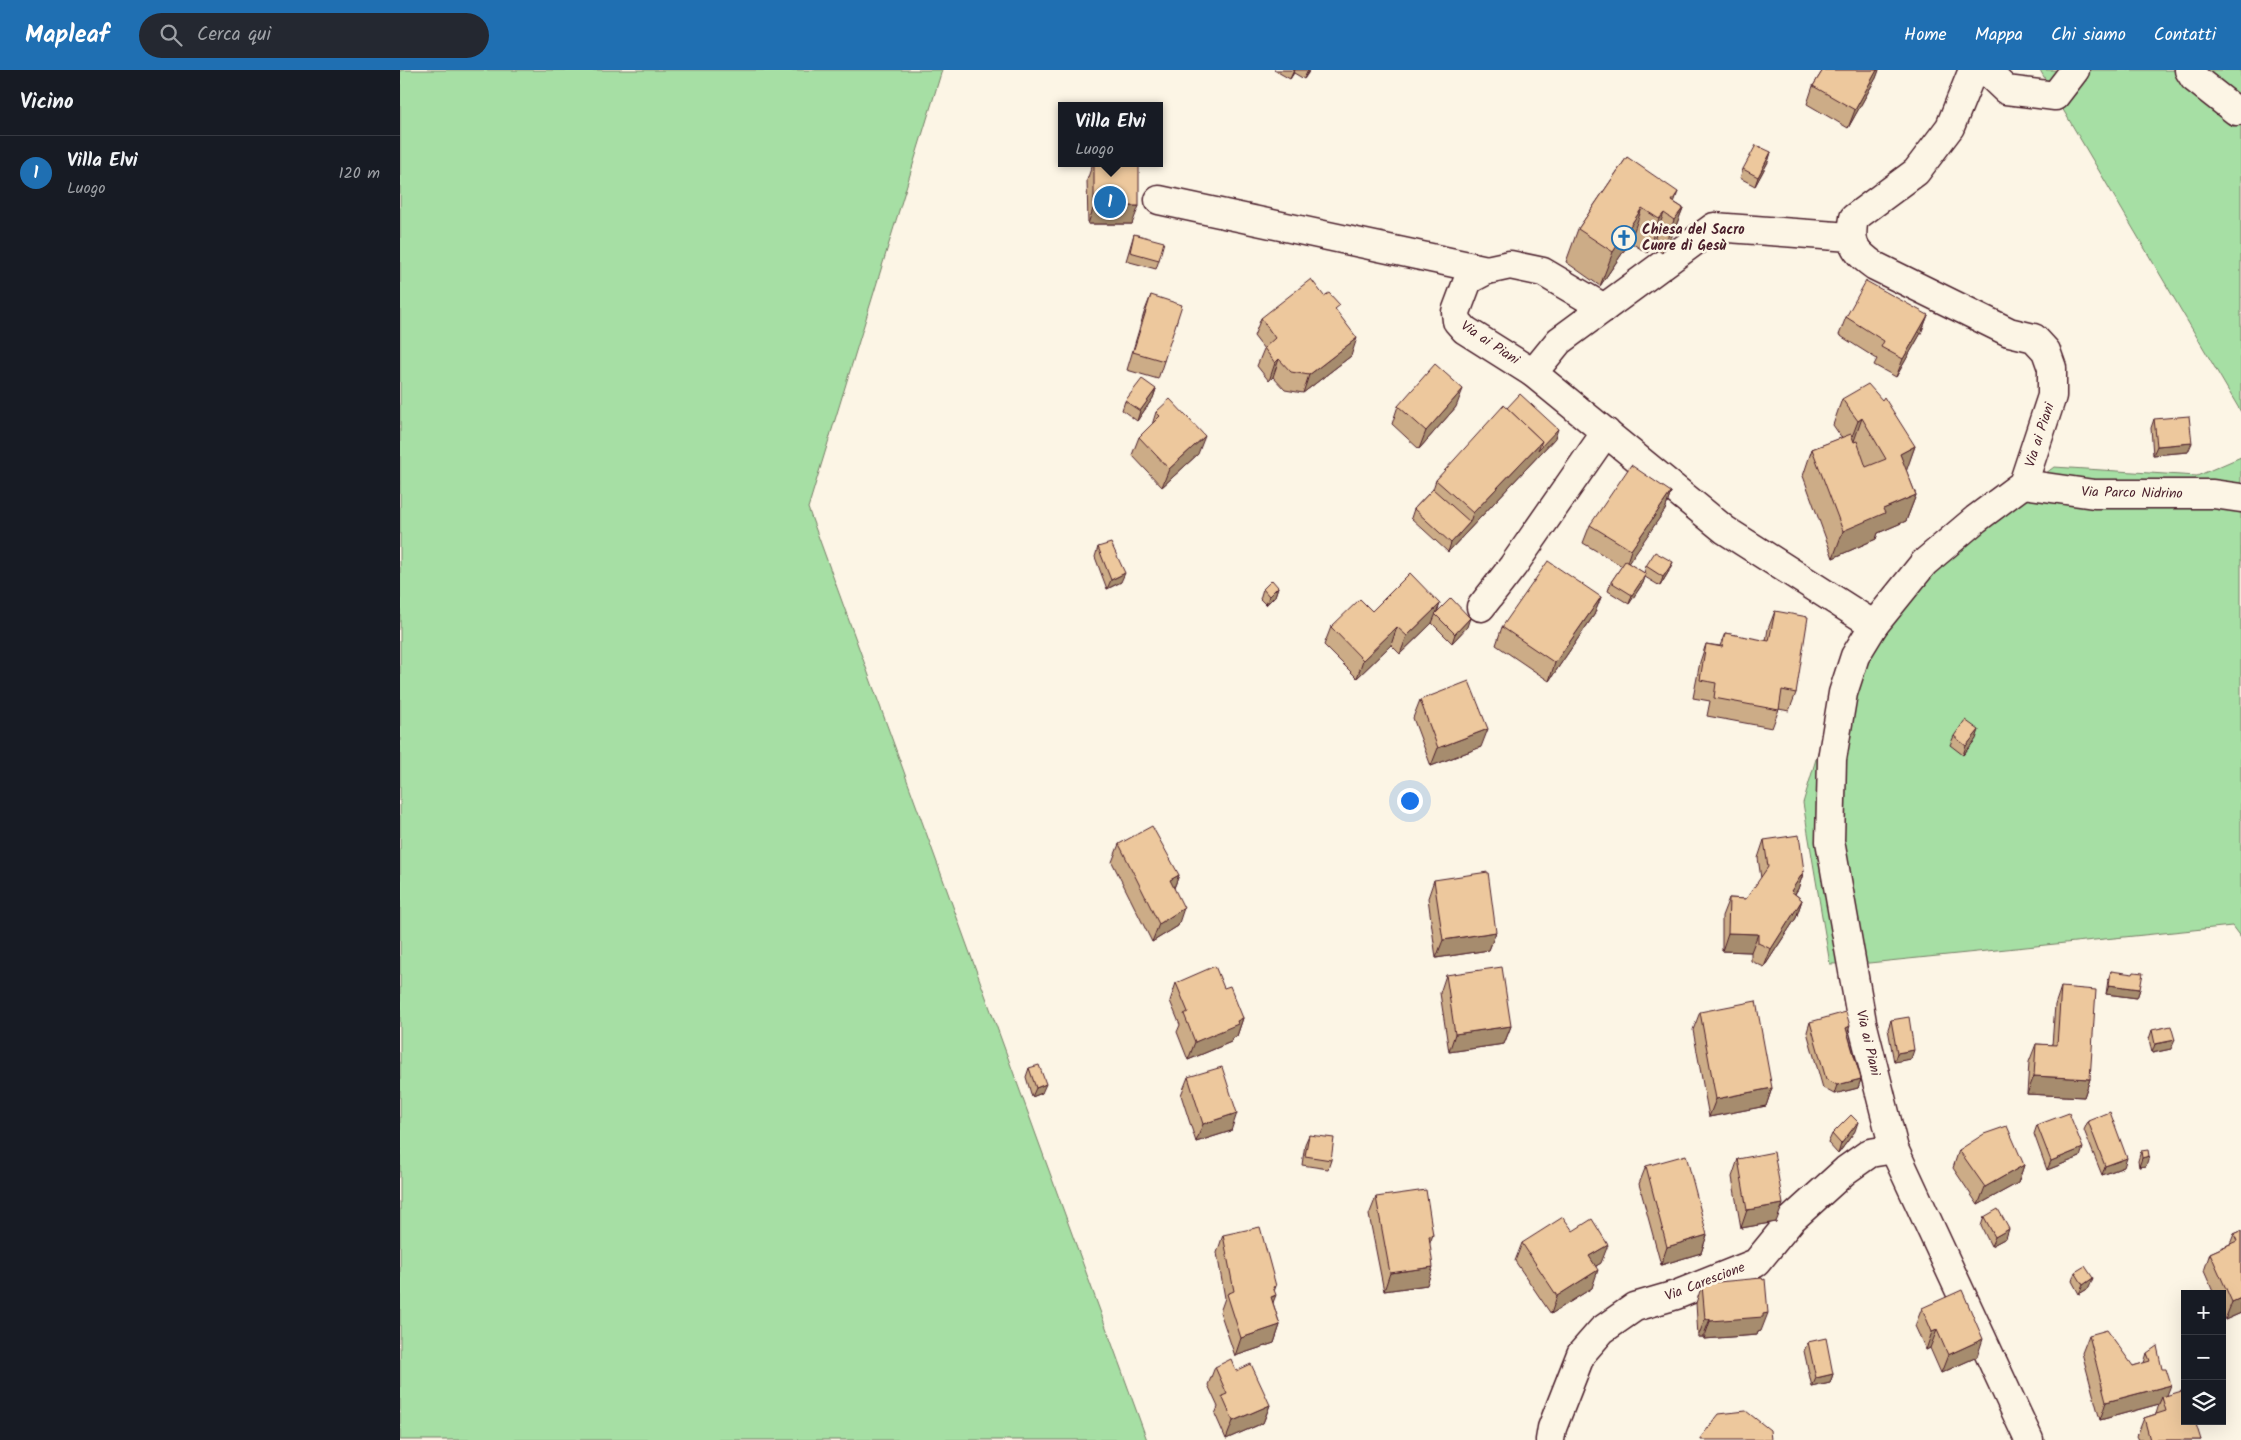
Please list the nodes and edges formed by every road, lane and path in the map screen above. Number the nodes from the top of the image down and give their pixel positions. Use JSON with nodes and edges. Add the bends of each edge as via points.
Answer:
{"nodes":[{"id":1,"x":1973,"y":70,"type":"edge"},
{"id":2,"x":1984,"y":70,"type":"edge"},
{"id":3,"x":2075,"y":70,"type":"edge"},
{"id":4,"x":2189,"y":70,"type":"edge"},
{"id":5,"x":2241,"y":110,"type":"edge"},
{"id":6,"x":1159,"y":200,"type":"dead end"},
{"id":7,"x":1850,"y":236,"type":"junction"},
{"id":8,"x":1486,"y":270,"type":"junction"},
{"id":9,"x":1604,"y":308,"type":"junction"},
{"id":10,"x":1533,"y":373,"type":"junction"},
{"id":11,"x":1606,"y":432,"type":"junction"},
{"id":12,"x":2023,"y":484,"type":"junction"},
{"id":13,"x":2241,"y":498,"type":"edge"},
{"id":14,"x":1482,"y":607,"type":"dead end"},
{"id":15,"x":1874,"y":626,"type":"junction"},
{"id":16,"x":1894,"y":1150,"type":"junction"},
{"id":17,"x":1550,"y":1440,"type":"edge"},
{"id":18,"x":2029,"y":1440,"type":"edge"}],
"edges":[{"from":1,"to":7,"type":"street","via":[[1950,127],[1916,172],[1854,218]]},
{"from":2,"to":3,"type":"street","via":[[2006,90],[2055,96]]},
{"from":4,"to":5,"type":"street","via":[[2194,78],[2236,111]]},
{"from":6,"to":8,"type":"street"},
{"from":7,"to":9,"type":"street","name":"Via ai Piani","via":[[1714,227]]},
{"from":7,"to":12,"type":"street","name":"Via ai Piani","via":[[1859,255],[1875,266],[2010,332],[2034,338],[2046,351],[2052,368],[2052,396]]},
{"from":8,"to":9,"type":"street","name":"Via ai Piani","via":[[1510,265],[1543,272]]},
{"from":8,"to":10,"type":"street","name":"Via ai Piani","via":[[1468,280],[1456,312],[1457,321],[1465,330]]},
{"from":9,"to":10,"type":"street","name":"Via ai Piani","via":[[1559,341]]},
{"from":10,"to":11,"type":"street","name":"Via ai Piani"},
{"from":11,"to":14,"type":"street"},
{"from":11,"to":15,"type":"street","name":"Via ai Piani","via":[[1725,530]]},
{"from":12,"to":13,"type":"street","name":"Via Parco Nidrino","via":[[2094,494],[2213,494]]},
{"from":12,"to":15,"type":"street","name":"Via ai Piani","via":[[1924,563]]},
{"from":15,"to":16,"type":"street","name":"Via ai Piani","via":[[1855,656],[1844,693],[1832,759],[1830,841],[1862,1022]]},
{"from":16,"to":17,"type":"street","name":"Via Carescione","via":[[1870,1153],[1846,1170],[1792,1219],[1756,1262],[1676,1296],[1635,1306],[1602,1330],[1581,1354]]},
{"from":16,"to":18,"type":"street","name":"Via ai Piani"}]}
